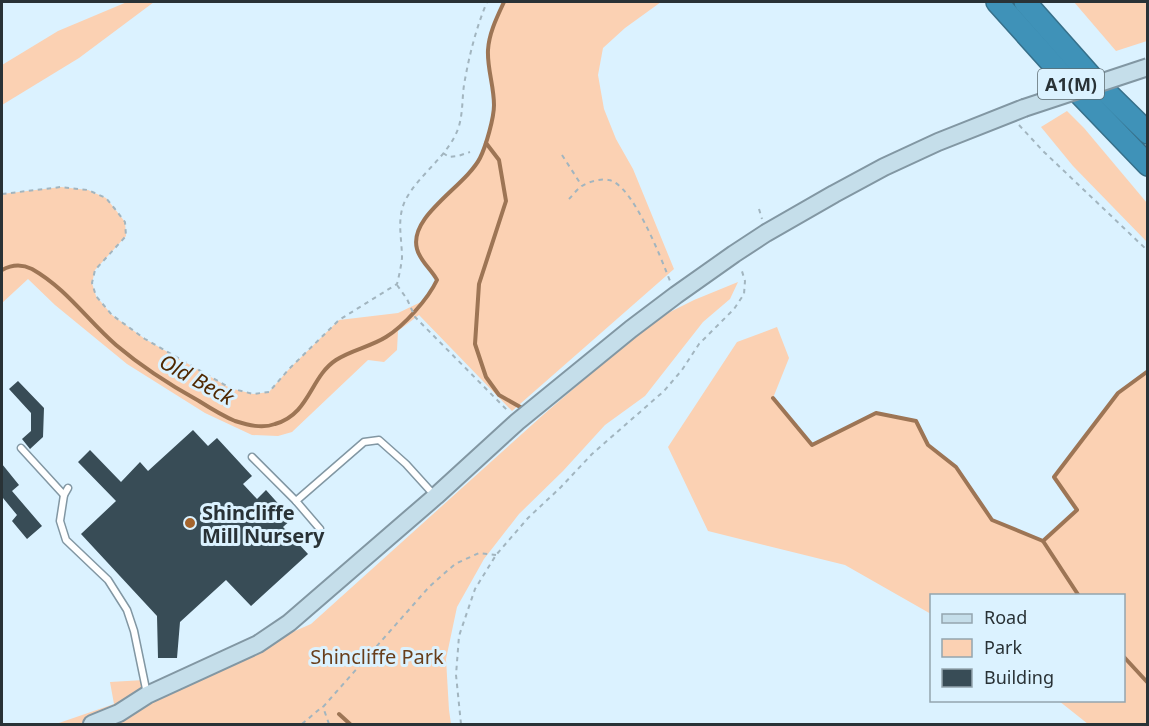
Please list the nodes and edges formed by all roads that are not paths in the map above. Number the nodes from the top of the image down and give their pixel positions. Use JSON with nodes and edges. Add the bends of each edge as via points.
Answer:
{"nodes":[{"id":1,"x":997,"y":2,"type":"edge"},
{"id":2,"x":1025,"y":2,"type":"edge"},
{"id":3,"x":1148,"y":67,"type":"edge"},
{"id":4,"x":1148,"y":133,"type":"edge"},
{"id":5,"x":1148,"y":165,"type":"edge"},
{"id":6,"x":21,"y":448,"type":"dead end"},
{"id":7,"x":252,"y":457,"type":"dead end"},
{"id":8,"x":436,"y":496,"type":"junction"},
{"id":9,"x":296,"y":501,"type":"junction"},
{"id":10,"x":320,"y":529,"type":"dead end"},
{"id":11,"x":147,"y":695,"type":"junction"},
{"id":12,"x":92,"y":724,"type":"edge"}],
"edges":[{"from":1,"to":5,"type":"highway","number":"A1(M)"},
{"from":2,"to":4,"type":"highway","number":"A1(M)","via":[[1095,81]]},
{"from":3,"to":8,"type":"main road","bridge":true,"via":[[1017,110],[938,142],[884,167],[766,233],[631,329],[517,422]]},
{"from":6,"to":11,"type":"lane","via":[[66,491],[60,521],[66,540],[108,580],[127,610]]},
{"from":7,"to":9,"type":"lane"},
{"from":8,"to":9,"type":"lane","via":[[378,440],[364,442]]},
{"from":8,"to":11,"type":"main road","via":[[289,624],[258,644]]},
{"from":9,"to":10,"type":"lane"},
{"from":11,"to":12,"type":"main road"}]}
